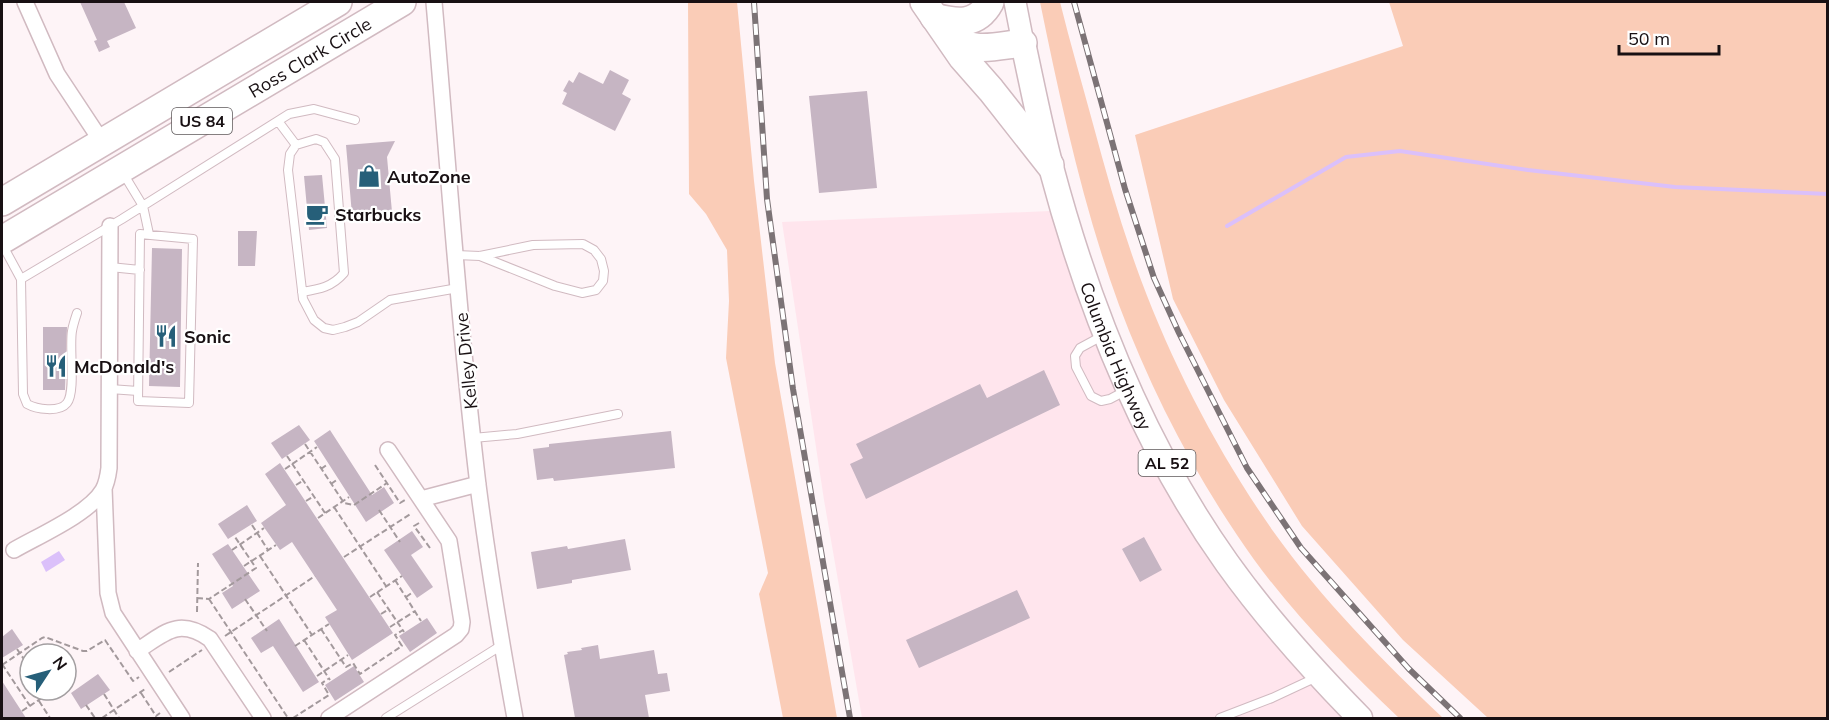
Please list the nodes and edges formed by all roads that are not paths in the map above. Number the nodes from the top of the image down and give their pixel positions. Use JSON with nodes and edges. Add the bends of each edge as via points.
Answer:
{"nodes":[{"id":1,"x":25,"y":2,"type":"edge"},
{"id":2,"x":338,"y":2,"type":"edge"},
{"id":3,"x":402,"y":2,"type":"edge"},
{"id":4,"x":434,"y":2,"type":"edge"},
{"id":5,"x":990,"y":2,"type":"edge"},
{"id":6,"x":1015,"y":2,"type":"edge"},
{"id":7,"x":935,"y":17,"type":"edge"},
{"id":8,"x":1023,"y":43,"type":"junction"},
{"id":9,"x":355,"y":120,"type":"dead end"},
{"id":10,"x":278,"y":121,"type":"junction"},
{"id":11,"x":102,"y":142,"type":"junction"},
{"id":12,"x":296,"y":146,"type":"junction"},
{"id":13,"x":1050,"y":165,"type":"junction"},
{"id":14,"x":120,"y":169,"type":"junction"},
{"id":15,"x":2,"y":202,"type":"edge"},
{"id":16,"x":143,"y":206,"type":"junction"},
{"id":17,"x":110,"y":226,"type":"junction"},
{"id":18,"x":149,"y":234,"type":"junction"},
{"id":19,"x":2,"y":241,"type":"edge"},
{"id":20,"x":456,"y":255,"type":"junction"},
{"id":21,"x":480,"y":256,"type":"junction"},
{"id":22,"x":110,"y":267,"type":"junction"},
{"id":23,"x":140,"y":270,"type":"junction"},
{"id":24,"x":21,"y":279,"type":"junction"},
{"id":25,"x":459,"y":288,"type":"junction"},
{"id":26,"x":302,"y":292,"type":"junction"},
{"id":27,"x":77,"y":313,"type":"dead end"},
{"id":28,"x":1105,"y":334,"type":"junction"},
{"id":29,"x":110,"y":389,"type":"junction"},
{"id":30,"x":1129,"y":389,"type":"junction"},
{"id":31,"x":138,"y":391,"type":"junction"},
{"id":32,"x":618,"y":414,"type":"dead end"},
{"id":33,"x":473,"y":438,"type":"junction"},
{"id":34,"x":388,"y":450,"type":"dead end"},
{"id":35,"x":478,"y":484,"type":"junction"},
{"id":36,"x":104,"y":488,"type":"junction"},
{"id":37,"x":421,"y":504,"type":"junction"},
{"id":38,"x":14,"y":550,"type":"dead end"},
{"id":39,"x":502,"y":645,"type":"junction"},
{"id":40,"x":137,"y":651,"type":"junction"},
{"id":41,"x":1319,"y":676,"type":"junction"},
{"id":42,"x":182,"y":718,"type":"edge"},
{"id":43,"x":263,"y":718,"type":"edge"},
{"id":44,"x":329,"y":718,"type":"edge"},
{"id":45,"x":386,"y":718,"type":"edge"},
{"id":46,"x":515,"y":718,"type":"edge"},
{"id":47,"x":1220,"y":718,"type":"edge"},
{"id":48,"x":1360,"y":718,"type":"edge"}],
"edges":[{"from":1,"to":11,"type":"street","via":[[57,74]]},
{"from":2,"to":11,"type":"highway","name":"Ross Clark Circle","number":"US 84"},
{"from":3,"to":14,"type":"highway","name":"Ross Clark Circle","number":"US 84"},
{"from":4,"to":20,"type":"street","name":"Kelley Drive"},
{"from":5,"to":7,"type":"highway","via":[[979,15],[967,21]]},
{"from":6,"to":8,"type":"main road","name":"Columbia Highway","number":"AL 52"},
{"from":7,"to":8,"type":"highway","via":[[957,43],[968,47]]},
{"from":7,"to":13,"type":"highway","via":[[962,57]]},
{"from":8,"to":13,"type":"main road","name":"Columbia Highway","number":"AL 52"},
{"from":9,"to":10,"type":"lane","via":[[314,110],[289,114]]},
{"from":10,"to":12,"type":"lane"},
{"from":10,"to":16,"type":"lane"},
{"from":11,"to":14,"type":"highway"},
{"from":11,"to":15,"type":"highway","name":"Ross Clark Circle","number":"US 84"},
{"from":12,"to":26,"type":"lane","via":[[290,154],[288,170]]},
{"from":12,"to":26,"type":"lane","via":[[316,139],[324,142],[335,159],[344,273],[324,288]]},
{"from":13,"to":28,"type":"main road","name":"Columbia Highway","number":"AL 52","via":[[1082,275]]},
{"from":14,"to":16,"type":"lane"},
{"from":14,"to":19,"type":"highway","name":"Ross Clark Circle","number":"US 84"},
{"from":16,"to":17,"type":"lane"},
{"from":16,"to":18,"type":"lane"},
{"from":17,"to":22,"type":"street"},
{"from":17,"to":24,"type":"lane"},
{"from":18,"to":23,"type":"lane","via":[[140,234]]},
{"from":18,"to":31,"type":"lane","via":[[193,239],[189,403],[138,401]]},
{"from":19,"to":24,"type":"lane"},
{"from":20,"to":21,"type":"lane"},
{"from":20,"to":25,"type":"street","name":"Kelley Drive"},
{"from":21,"to":21,"type":"lane","via":[[533,245],[583,243],[601,259],[603,281],[596,290],[582,293]]},
{"from":22,"to":23,"type":"lane"},
{"from":22,"to":29,"type":"street"},
{"from":23,"to":31,"type":"lane"},
{"from":24,"to":27,"type":"lane","via":[[23,394],[27,404],[35,409],[59,408],[68,403]]},
{"from":25,"to":26,"type":"lane","via":[[390,300],[358,321],[333,330],[314,320]]},
{"from":25,"to":33,"type":"street","name":"Kelley Drive"},
{"from":28,"to":30,"type":"main road","name":"Columbia Highway","number":"AL 52"},
{"from":28,"to":30,"type":"lane","via":[[1080,348],[1075,356],[1076,367],[1091,396],[1101,402]]},
{"from":29,"to":31,"type":"lane"},
{"from":29,"to":36,"type":"street","via":[[109,468]]},
{"from":30,"to":41,"type":"main road","name":"Columbia Highway","number":"AL 52","via":[[1206,532],[1253,598]]},
{"from":32,"to":33,"type":"lane","via":[[517,434]]},
{"from":33,"to":35,"type":"street","name":"Kelley Drive"},
{"from":34,"to":37,"type":"street"},
{"from":35,"to":37,"type":"street"},
{"from":35,"to":39,"type":"street","name":"Kelley Drive"},
{"from":36,"to":38,"type":"street","via":[[90,505]]},
{"from":36,"to":40,"type":"street","via":[[108,593],[112,612]]},
{"from":37,"to":44,"type":"street","via":[[449,541],[462,615],[460,629]]},
{"from":39,"to":45,"type":"lane"},
{"from":39,"to":46,"type":"street","name":"Kelley Drive"},
{"from":40,"to":42,"type":"street"},
{"from":40,"to":43,"type":"street","via":[[177,627],[200,632],[210,639]]},
{"from":41,"to":47,"type":"lane"},
{"from":41,"to":48,"type":"main road","name":"Columbia Highway","number":"AL 52"}]}
